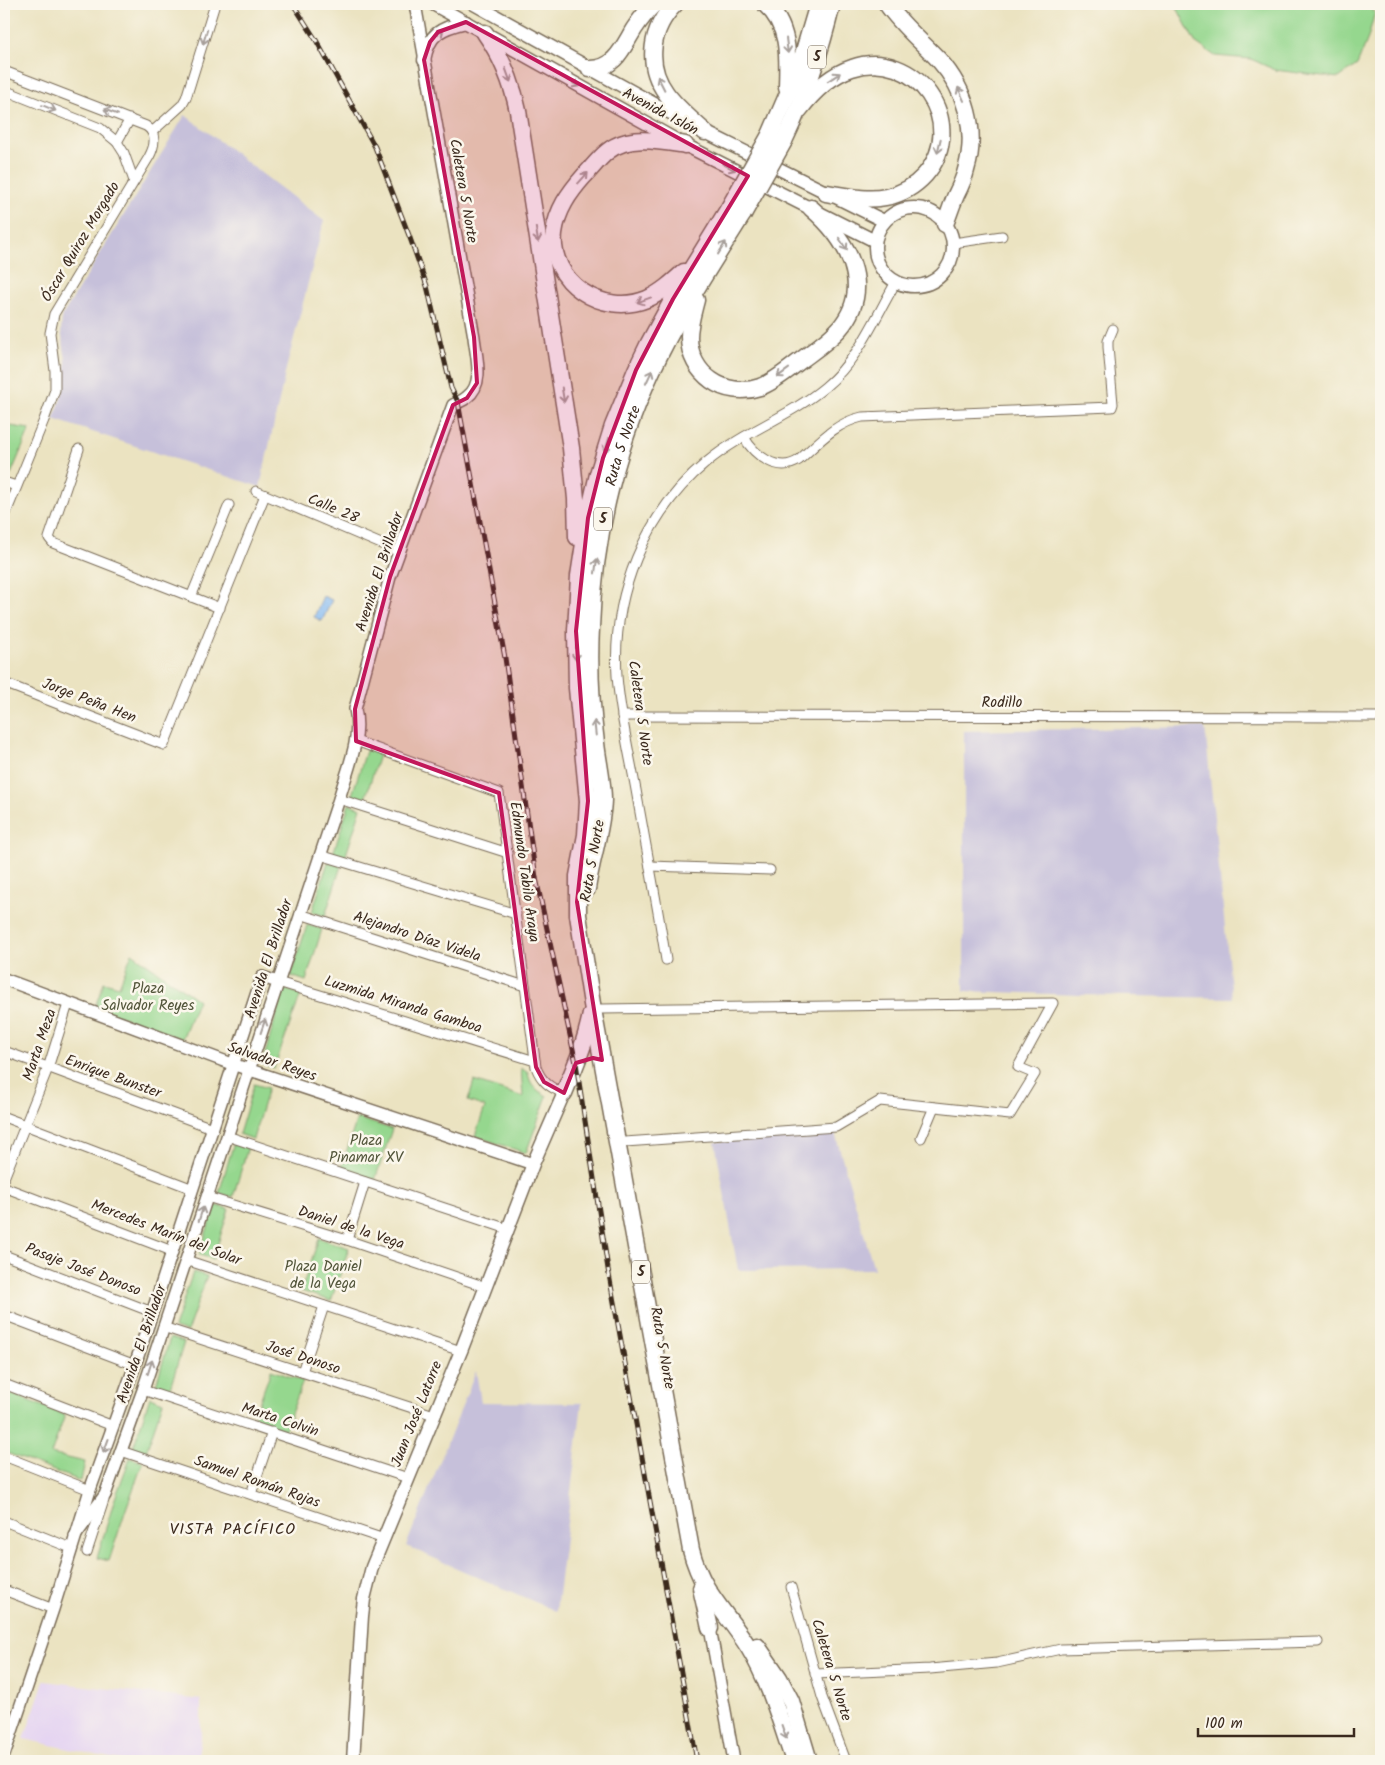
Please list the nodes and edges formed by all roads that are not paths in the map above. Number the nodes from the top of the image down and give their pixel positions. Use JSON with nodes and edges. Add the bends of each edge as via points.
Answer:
{"nodes":[{"id":1,"x":215,"y":4,"type":"edge"},
{"id":2,"x":415,"y":4,"type":"edge"},
{"id":3,"x":433,"y":4,"type":"edge"},
{"id":4,"x":474,"y":4,"type":"edge"},
{"id":5,"x":654,"y":4,"type":"edge"},
{"id":6,"x":675,"y":4,"type":"edge"},
{"id":7,"x":765,"y":4,"type":"edge"},
{"id":8,"x":818,"y":4,"type":"edge"},
{"id":9,"x":832,"y":4,"type":"edge"},
{"id":10,"x":886,"y":4,"type":"edge"},
{"id":11,"x":466,"y":22,"type":"junction"},
{"id":12,"x":485,"y":32,"type":"junction"},
{"id":13,"x":424,"y":60,"type":"junction"},
{"id":14,"x":590,"y":69,"type":"junction"},
{"id":15,"x":4,"y":71,"type":"edge"},
{"id":16,"x":4,"y":90,"type":"edge"},
{"id":17,"x":793,"y":104,"type":"junction"},
{"id":18,"x":130,"y":119,"type":"junction"},
{"id":19,"x":152,"y":132,"type":"junction"},
{"id":20,"x":705,"y":132,"type":"junction"},
{"id":21,"x":117,"y":142,"type":"junction"},
{"id":22,"x":685,"y":145,"type":"junction"},
{"id":23,"x":134,"y":181,"type":"junction"},
{"id":24,"x":826,"y":193,"type":"junction"},
{"id":25,"x":810,"y":208,"type":"junction"},
{"id":26,"x":736,"y":211,"type":"junction"},
{"id":27,"x":884,"y":221,"type":"junction"},
{"id":28,"x":946,"y":224,"type":"junction"},
{"id":29,"x":1002,"y":236,"type":"dead end"},
{"id":30,"x":875,"y":241,"type":"junction"},
{"id":31,"x":953,"y":243,"type":"junction"},
{"id":32,"x":697,"y":260,"type":"junction"},
{"id":33,"x":702,"y":281,"type":"junction"},
{"id":34,"x":896,"y":282,"type":"junction"},
{"id":35,"x":1113,"y":329,"type":"dead end"},
{"id":36,"x":477,"y":383,"type":"joint"},
{"id":37,"x":744,"y":437,"type":"junction"},
{"id":38,"x":79,"y":449,"type":"dead end"},
{"id":39,"x":4,"y":482,"type":"edge"},
{"id":40,"x":16,"y":486,"type":"junction"},
{"id":41,"x":256,"y":491,"type":"dead end"},
{"id":42,"x":265,"y":495,"type":"junction"},
{"id":43,"x":229,"y":505,"type":"dead end"},
{"id":44,"x":4,"y":518,"type":"edge"},
{"id":45,"x":400,"y":552,"type":"junction"},
{"id":46,"x":191,"y":597,"type":"junction"},
{"id":47,"x":577,"y":605,"type":"junction"},
{"id":48,"x":220,"y":608,"type":"junction"},
{"id":49,"x":4,"y":684,"type":"edge"},
{"id":50,"x":622,"y":716,"type":"junction"},
{"id":51,"x":1381,"y":717,"type":"edge"},
{"id":52,"x":356,"y":741,"type":"junction"},
{"id":53,"x":339,"y":799,"type":"junction"},
{"id":54,"x":320,"y":854,"type":"junction"},
{"id":55,"x":508,"y":854,"type":"junction"},
{"id":56,"x":650,"y":866,"type":"junction"},
{"id":57,"x":770,"y":870,"type":"dead end"},
{"id":58,"x":300,"y":914,"type":"junction"},
{"id":59,"x":516,"y":914,"type":"junction"},
{"id":60,"x":666,"y":960,"type":"dead end"},
{"id":61,"x":262,"y":976,"type":"joint"},
{"id":62,"x":4,"y":979,"type":"edge"},
{"id":63,"x":278,"y":982,"type":"junction"},
{"id":64,"x":525,"y":986,"type":"junction"},
{"id":65,"x":68,"y":1004,"type":"junction"},
{"id":66,"x":597,"y":1007,"type":"junction"},
{"id":67,"x":4,"y":1051,"type":"edge"},
{"id":68,"x":602,"y":1060,"type":"junction"},
{"id":69,"x":535,"y":1061,"type":"junction"},
{"id":70,"x":576,"y":1063,"type":"junction"},
{"id":71,"x":232,"y":1064,"type":"junction"},
{"id":72,"x":48,"y":1068,"type":"junction"},
{"id":73,"x":248,"y":1070,"type":"junction"},
{"id":74,"x":564,"y":1093,"type":"junction"},
{"id":75,"x":934,"y":1107,"type":"junction"},
{"id":76,"x":4,"y":1116,"type":"edge"},
{"id":77,"x":25,"y":1125,"type":"junction"},
{"id":78,"x":212,"y":1128,"type":"junction"},
{"id":79,"x":227,"y":1136,"type":"junction"},
{"id":80,"x":921,"y":1138,"type":"dead end"},
{"id":81,"x":625,"y":1142,"type":"junction"},
{"id":82,"x":534,"y":1164,"type":"junction"},
{"id":83,"x":4,"y":1178,"type":"edge"},
{"id":84,"x":365,"y":1182,"type":"junction"},
{"id":85,"x":4,"y":1187,"type":"edge"},
{"id":86,"x":193,"y":1189,"type":"junction"},
{"id":87,"x":207,"y":1197,"type":"junction"},
{"id":88,"x":508,"y":1230,"type":"junction"},
{"id":89,"x":347,"y":1240,"type":"junction"},
{"id":90,"x":172,"y":1251,"type":"junction"},
{"id":91,"x":4,"y":1255,"type":"edge"},
{"id":92,"x":186,"y":1260,"type":"junction"},
{"id":93,"x":486,"y":1287,"type":"junction"},
{"id":94,"x":324,"y":1306,"type":"junction"},
{"id":95,"x":152,"y":1312,"type":"junction"},
{"id":96,"x":4,"y":1315,"type":"edge"},
{"id":97,"x":163,"y":1327,"type":"junction"},
{"id":98,"x":460,"y":1351,"type":"junction"},
{"id":99,"x":135,"y":1365,"type":"junction"},
{"id":100,"x":302,"y":1372,"type":"junction"},
{"id":101,"x":4,"y":1384,"type":"edge"},
{"id":102,"x":143,"y":1390,"type":"junction"},
{"id":103,"x":434,"y":1415,"type":"junction"},
{"id":104,"x":113,"y":1426,"type":"junction"},
{"id":105,"x":272,"y":1432,"type":"junction"},
{"id":106,"x":121,"y":1451,"type":"junction"},
{"id":107,"x":4,"y":1456,"type":"edge"},
{"id":108,"x":408,"y":1478,"type":"junction"},
{"id":109,"x":90,"y":1490,"type":"junction"},
{"id":110,"x":251,"y":1494,"type":"junction"},
{"id":111,"x":105,"y":1495,"type":"junction"},
{"id":112,"x":4,"y":1521,"type":"edge"},
{"id":113,"x":75,"y":1536,"type":"junction"},
{"id":114,"x":384,"y":1540,"type":"junction"},
{"id":115,"x":72,"y":1548,"type":"junction"},
{"id":116,"x":87,"y":1552,"type":"dead end"},
{"id":117,"x":695,"y":1564,"type":"junction"},
{"id":118,"x":791,"y":1587,"type":"dead end"},
{"id":119,"x":4,"y":1590,"type":"edge"},
{"id":120,"x":53,"y":1609,"type":"junction"},
{"id":121,"x":710,"y":1628,"type":"joint"},
{"id":122,"x":1318,"y":1642,"type":"dead end"},
{"id":123,"x":815,"y":1674,"type":"junction"},
{"id":124,"x":800,"y":1731,"type":"junction"},
{"id":125,"x":5,"y":1747,"type":"edge"},
{"id":126,"x":353,"y":1761,"type":"edge"},
{"id":127,"x":734,"y":1761,"type":"edge"},
{"id":128,"x":794,"y":1761,"type":"edge"},
{"id":129,"x":809,"y":1761,"type":"edge"},
{"id":130,"x":816,"y":1761,"type":"edge"},
{"id":131,"x":846,"y":1761,"type":"edge"}],
"edges":[{"from":1,"to":19,"type":"street","one_way":true,"via":[[186,98]]},
{"from":2,"to":13,"type":"street","name":"Caletera 5 Norte"},
{"from":3,"to":11,"type":"main road","name":"Avenida Islón"},
{"from":4,"to":14,"type":"main road","name":"Avenida Islón"},
{"from":5,"to":14,"type":"highway","via":[[641,18],[615,60]]},
{"from":20,"to":6,"type":"highway","one_way":true,"via":[[668,95],[655,68],[653,48],[658,28]]},
{"from":7,"to":17,"type":"highway","one_way":true,"via":[[776,16],[785,35]]},
{"from":8,"to":17,"type":"highway","name":"Ruta 5 Norte","number":"5"},
{"from":9,"to":17,"type":"highway","name":"Ruta 5 Norte","number":"5","via":[[814,67]]},
{"from":28,"to":10,"type":"highway","one_way":true,"via":[[969,159],[971,133],[966,107],[949,72]]},
{"from":11,"to":12,"type":"main road","name":"Avenida Islón"},
{"from":13,"to":11,"type":"main road","one_way":true,"via":[[430,42],[438,32]]},
{"from":12,"to":22,"type":"main road","name":"Avenida Islón","one_way":true},
{"from":12,"to":47,"type":"highway","one_way":true,"via":[[502,59],[514,95],[559,369],[575,481]]},
{"from":13,"to":36,"type":"street","name":"Caletera 5 Norte","via":[[474,337]]},
{"from":14,"to":20,"type":"main road","name":"Avenida Islón"},
{"from":18,"to":15,"type":"street","one_way":true},
{"from":16,"to":21,"type":"street","name":"Óscar Quiroz Morgado","one_way":true,"via":[[100,128]]},
{"from":17,"to":24,"type":"highway","one_way":true,"via":[[838,74],[871,64],[888,66],[911,75],[929,93],[937,109],[940,148],[932,165],[913,186],[896,195],[876,198]]},
{"from":17,"to":26,"type":"highway","name":"Ruta 5 Norte","number":"5","bridge":true},
{"from":18,"to":19,"type":"street"},
{"from":18,"to":21,"type":"street"},
{"from":19,"to":23,"type":"street","name":"Óscar Quiroz Morgado","via":[[152,152]]},
{"from":20,"to":24,"type":"main road","name":"Avenida Islón"},
{"from":21,"to":23,"type":"street","name":"Óscar Quiroz Morgado"},
{"from":22,"to":25,"type":"main road","name":"Avenida Islón","one_way":true},
{"from":32,"to":22,"type":"highway","one_way":true,"via":[[652,297],[637,303],[610,303],[587,296],[572,284],[561,270],[554,242],[564,202],[608,150],[637,140]]},
{"from":23,"to":40,"type":"street","name":"Óscar Quiroz Morgado","via":[[54,314],[50,333],[55,390]]},
{"from":24,"to":27,"type":"main road","name":"Avenida Islón"},
{"from":25,"to":30,"type":"main road","name":"Avenida Islón"},
{"from":25,"to":33,"type":"highway","one_way":true,"via":[[828,223],[847,248],[855,271],[854,296],[848,314],[834,334],[772,381],[752,389],[736,390],[712,382],[700,371],[692,358],[689,337]]},
{"from":26,"to":32,"type":"highway","name":"Ruta 5 Norte","number":"5"},
{"from":33,"to":26,"type":"highway","name":"Ruta 5 Norte","number":"5","one_way":true},
{"from":27,"to":28,"type":"main road","via":[[898,211],[915,208],[932,212]]},
{"from":27,"to":30,"type":"main road"},
{"from":28,"to":31,"type":"main road"},
{"from":29,"to":31,"type":"street"},
{"from":30,"to":34,"type":"main road","via":[[879,265]]},
{"from":31,"to":34,"type":"main road","via":[[950,261],[939,276],[923,284]]},
{"from":32,"to":47,"type":"highway","name":"Ruta 5 Norte","number":"5","one_way":true,"via":[[649,343],[614,426],[588,518]]},
{"from":66,"to":33,"type":"highway","name":"Ruta 5 Norte","number":"5","one_way":true,"via":[[585,907],[602,800],[591,682],[595,572],[603,520],[628,428],[660,354]]},
{"from":34,"to":37,"type":"street","name":"Caletera 5 Norte","via":[[862,343],[842,370],[808,400]]},
{"from":35,"to":37,"type":"street","via":[[1108,341],[1112,406],[862,417],[839,425],[799,460],[786,465],[760,456]]},
{"from":36,"to":45,"type":"street","name":"Avenida El Brillador","via":[[467,398],[453,405]]},
{"from":37,"to":50,"type":"street","name":"Caletera 5 Norte","via":[[710,459],[677,492],[656,520],[638,554],[625,592],[618,634],[617,675]]},
{"from":38,"to":46,"type":"street","via":[[49,538],[53,543]]},
{"from":39,"to":40,"type":"street"},
{"from":40,"to":44,"type":"street","name":"Óscar Quiroz Morgado"},
{"from":41,"to":42,"type":"street","name":"Calle 28"},
{"from":42,"to":45,"type":"street","name":"Calle 28"},
{"from":42,"to":48,"type":"street"},
{"from":43,"to":46,"type":"street"},
{"from":45,"to":52,"type":"street","name":"Avenida El Brillador","via":[[355,709]]},
{"from":46,"to":48,"type":"street"},
{"from":47,"to":66,"type":"highway","name":"Ruta 5 Norte","number":"5","one_way":true,"via":[[577,688],[588,801],[577,902]]},
{"from":48,"to":49,"type":"street","name":"Jorge Peña Hen","via":[[164,745]]},
{"from":50,"to":51,"type":"street","name":"Rodillo"},
{"from":50,"to":56,"type":"street","name":"Caletera 5 Norte"},
{"from":52,"to":53,"type":"street","name":"Avenida El Brillador"},
{"from":52,"to":55,"type":"street","name":"Edmundo Tabilo Araya","via":[[499,793]]},
{"from":53,"to":54,"type":"street","name":"Avenida El Brillador"},
{"from":53,"to":55,"type":"street"},
{"from":54,"to":58,"type":"street","name":"Avenida El Brillador"},
{"from":54,"to":59,"type":"street"},
{"from":55,"to":59,"type":"street","name":"Edmundo Tabilo Araya"},
{"from":56,"to":57,"type":"street"},
{"from":56,"to":60,"type":"street","name":"Caletera 5 Norte"},
{"from":58,"to":63,"type":"street","name":"Avenida El Brillador"},
{"from":58,"to":64,"type":"street","name":"Alejandro Díaz Videla"},
{"from":59,"to":64,"type":"street","name":"Edmundo Tabilo Araya"},
{"from":61,"to":63,"type":"street","name":"Luzmida Miranda Gamboa"},
{"from":61,"to":71,"type":"street","name":"Avenida El Brillador"},
{"from":62,"to":65,"type":"street","name":"Salvador Reyes"},
{"from":63,"to":69,"type":"street","name":"Luzmida Miranda Gamboa"},
{"from":73,"to":63,"type":"street","name":"Avenida El Brillador","one_way":true},
{"from":64,"to":69,"type":"street","name":"Edmundo Tabilo Araya"},
{"from":65,"to":71,"type":"street","name":"Salvador Reyes"},
{"from":65,"to":72,"type":"street","name":"Marta Meza"},
{"from":66,"to":68,"type":"highway","name":"Ruta 5 Norte","number":"5"},
{"from":66,"to":70,"type":"highway"},
{"from":66,"to":75,"type":"street","via":[[1053,1003],[1018,1067],[1035,1074],[1010,1115]]},
{"from":66,"to":81,"type":"highway","name":"Ruta 5 Norte","number":"5"},
{"from":67,"to":72,"type":"street","name":"Enrique Bunster"},
{"from":68,"to":70,"type":"highway","via":[[587,1058]]},
{"from":68,"to":117,"type":"highway","name":"Ruta 5 Norte","number":"5"},
{"from":69,"to":74,"type":"street","name":"Edmundo Tabilo Araya","via":[[544,1082]]},
{"from":70,"to":74,"type":"highway"},
{"from":71,"to":73,"type":"street","name":"Salvador Reyes"},
{"from":71,"to":78,"type":"street","name":"Avenida El Brillador"},
{"from":72,"to":77,"type":"street","name":"Marta Meza"},
{"from":72,"to":78,"type":"street","name":"Enrique Bunster"},
{"from":73,"to":79,"type":"street","name":"Avenida El Brillador"},
{"from":73,"to":82,"type":"street","name":"Salvador Reyes"},
{"from":74,"to":82,"type":"main road","name":"Juan José Latorre"},
{"from":75,"to":80,"type":"street"},
{"from":75,"to":81,"type":"street","via":[[880,1101],[836,1127]]},
{"from":76,"to":77,"type":"street"},
{"from":77,"to":83,"type":"street","name":"Marta Meza"},
{"from":77,"to":86,"type":"street"},
{"from":78,"to":86,"type":"street","name":"Avenida El Brillador"},
{"from":79,"to":84,"type":"street"},
{"from":79,"to":87,"type":"street","name":"Avenida El Brillador"},
{"from":81,"to":124,"type":"highway","name":"Ruta 5 Norte","number":"5","via":[[702,1562],[720,1599],[740,1622],[785,1688]]},
{"from":82,"to":88,"type":"main road","name":"Juan José Latorre"},
{"from":84,"to":88,"type":"street"},
{"from":84,"to":89,"type":"street"},
{"from":85,"to":90,"type":"street","name":"Mercedes Marín del Solar"},
{"from":86,"to":90,"type":"street","name":"Avenida El Brillador"},
{"from":87,"to":89,"type":"street","name":"Daniel de la Vega"},
{"from":92,"to":87,"type":"street","name":"Avenida El Brillador","one_way":true},
{"from":88,"to":93,"type":"main road","name":"Juan José Latorre"},
{"from":89,"to":93,"type":"street","name":"Daniel de la Vega"},
{"from":90,"to":92,"type":"street","name":"Mercedes Marín del Solar"},
{"from":90,"to":95,"type":"street","name":"Avenida El Brillador"},
{"from":91,"to":95,"type":"street","name":"Pasaje José Donoso"},
{"from":92,"to":94,"type":"street","name":"Mercedes Marín del Solar"},
{"from":92,"to":97,"type":"street","name":"Avenida El Brillador"},
{"from":93,"to":98,"type":"main road","name":"Juan José Latorre"},
{"from":94,"to":98,"type":"street","name":"Mercedes Marín del Solar"},
{"from":94,"to":100,"type":"street"},
{"from":95,"to":99,"type":"street","name":"Avenida El Brillador"},
{"from":96,"to":99,"type":"street"},
{"from":97,"to":100,"type":"street","name":"José Donoso"},
{"from":102,"to":97,"type":"street","name":"Avenida El Brillador","one_way":true},
{"from":98,"to":103,"type":"main road","name":"Juan José Latorre"},
{"from":99,"to":104,"type":"street","name":"Avenida El Brillador"},
{"from":100,"to":103,"type":"street","name":"José Donoso"},
{"from":101,"to":104,"type":"street"},
{"from":102,"to":105,"type":"street","name":"Marta Colvin"},
{"from":102,"to":106,"type":"street","name":"Avenida El Brillador"},
{"from":103,"to":108,"type":"main road","name":"Juan José Latorre"},
{"from":104,"to":109,"type":"street","name":"Avenida El Brillador","one_way":true},
{"from":105,"to":108,"type":"street","name":"Marta Colvin"},
{"from":105,"to":110,"type":"street"},
{"from":106,"to":110,"type":"street","name":"Samuel Román Rojas"},
{"from":106,"to":111,"type":"street","name":"Avenida El Brillador"},
{"from":107,"to":109,"type":"street"},
{"from":108,"to":114,"type":"main road","name":"Juan José Latorre"},
{"from":109,"to":113,"type":"street","name":"Avenida El Brillador"},
{"from":110,"to":114,"type":"street","name":"Samuel Román Rojas"},
{"from":111,"to":113,"type":"street"},
{"from":111,"to":116,"type":"street","name":"Avenida El Brillador"},
{"from":112,"to":115,"type":"street"},
{"from":113,"to":115,"type":"street","name":"Avenida El Brillador"},
{"from":114,"to":126,"type":"main road","name":"Juan José Latorre","via":[[372,1567],[364,1598]]},
{"from":115,"to":120,"type":"street","name":"Avenida El Brillador"},
{"from":117,"to":121,"type":"highway"},
{"from":117,"to":128,"type":"highway","name":"Ruta 5 Norte","number":"5","one_way":true,"via":[[711,1596],[756,1660]]},
{"from":118,"to":123,"type":"street","name":"Caletera 5 Norte"},
{"from":119,"to":120,"type":"street"},
{"from":120,"to":125,"type":"street","name":"Avenida El Brillador"},
{"from":121,"to":127,"type":"street"},
{"from":122,"to":123,"type":"street","via":[[1062,1649],[997,1663]]},
{"from":123,"to":131,"type":"street","name":"Caletera 5 Norte"},
{"from":124,"to":129,"type":"highway","name":"Ruta 5 Norte","number":"5"},
{"from":124,"to":130,"type":"highway"}]}
